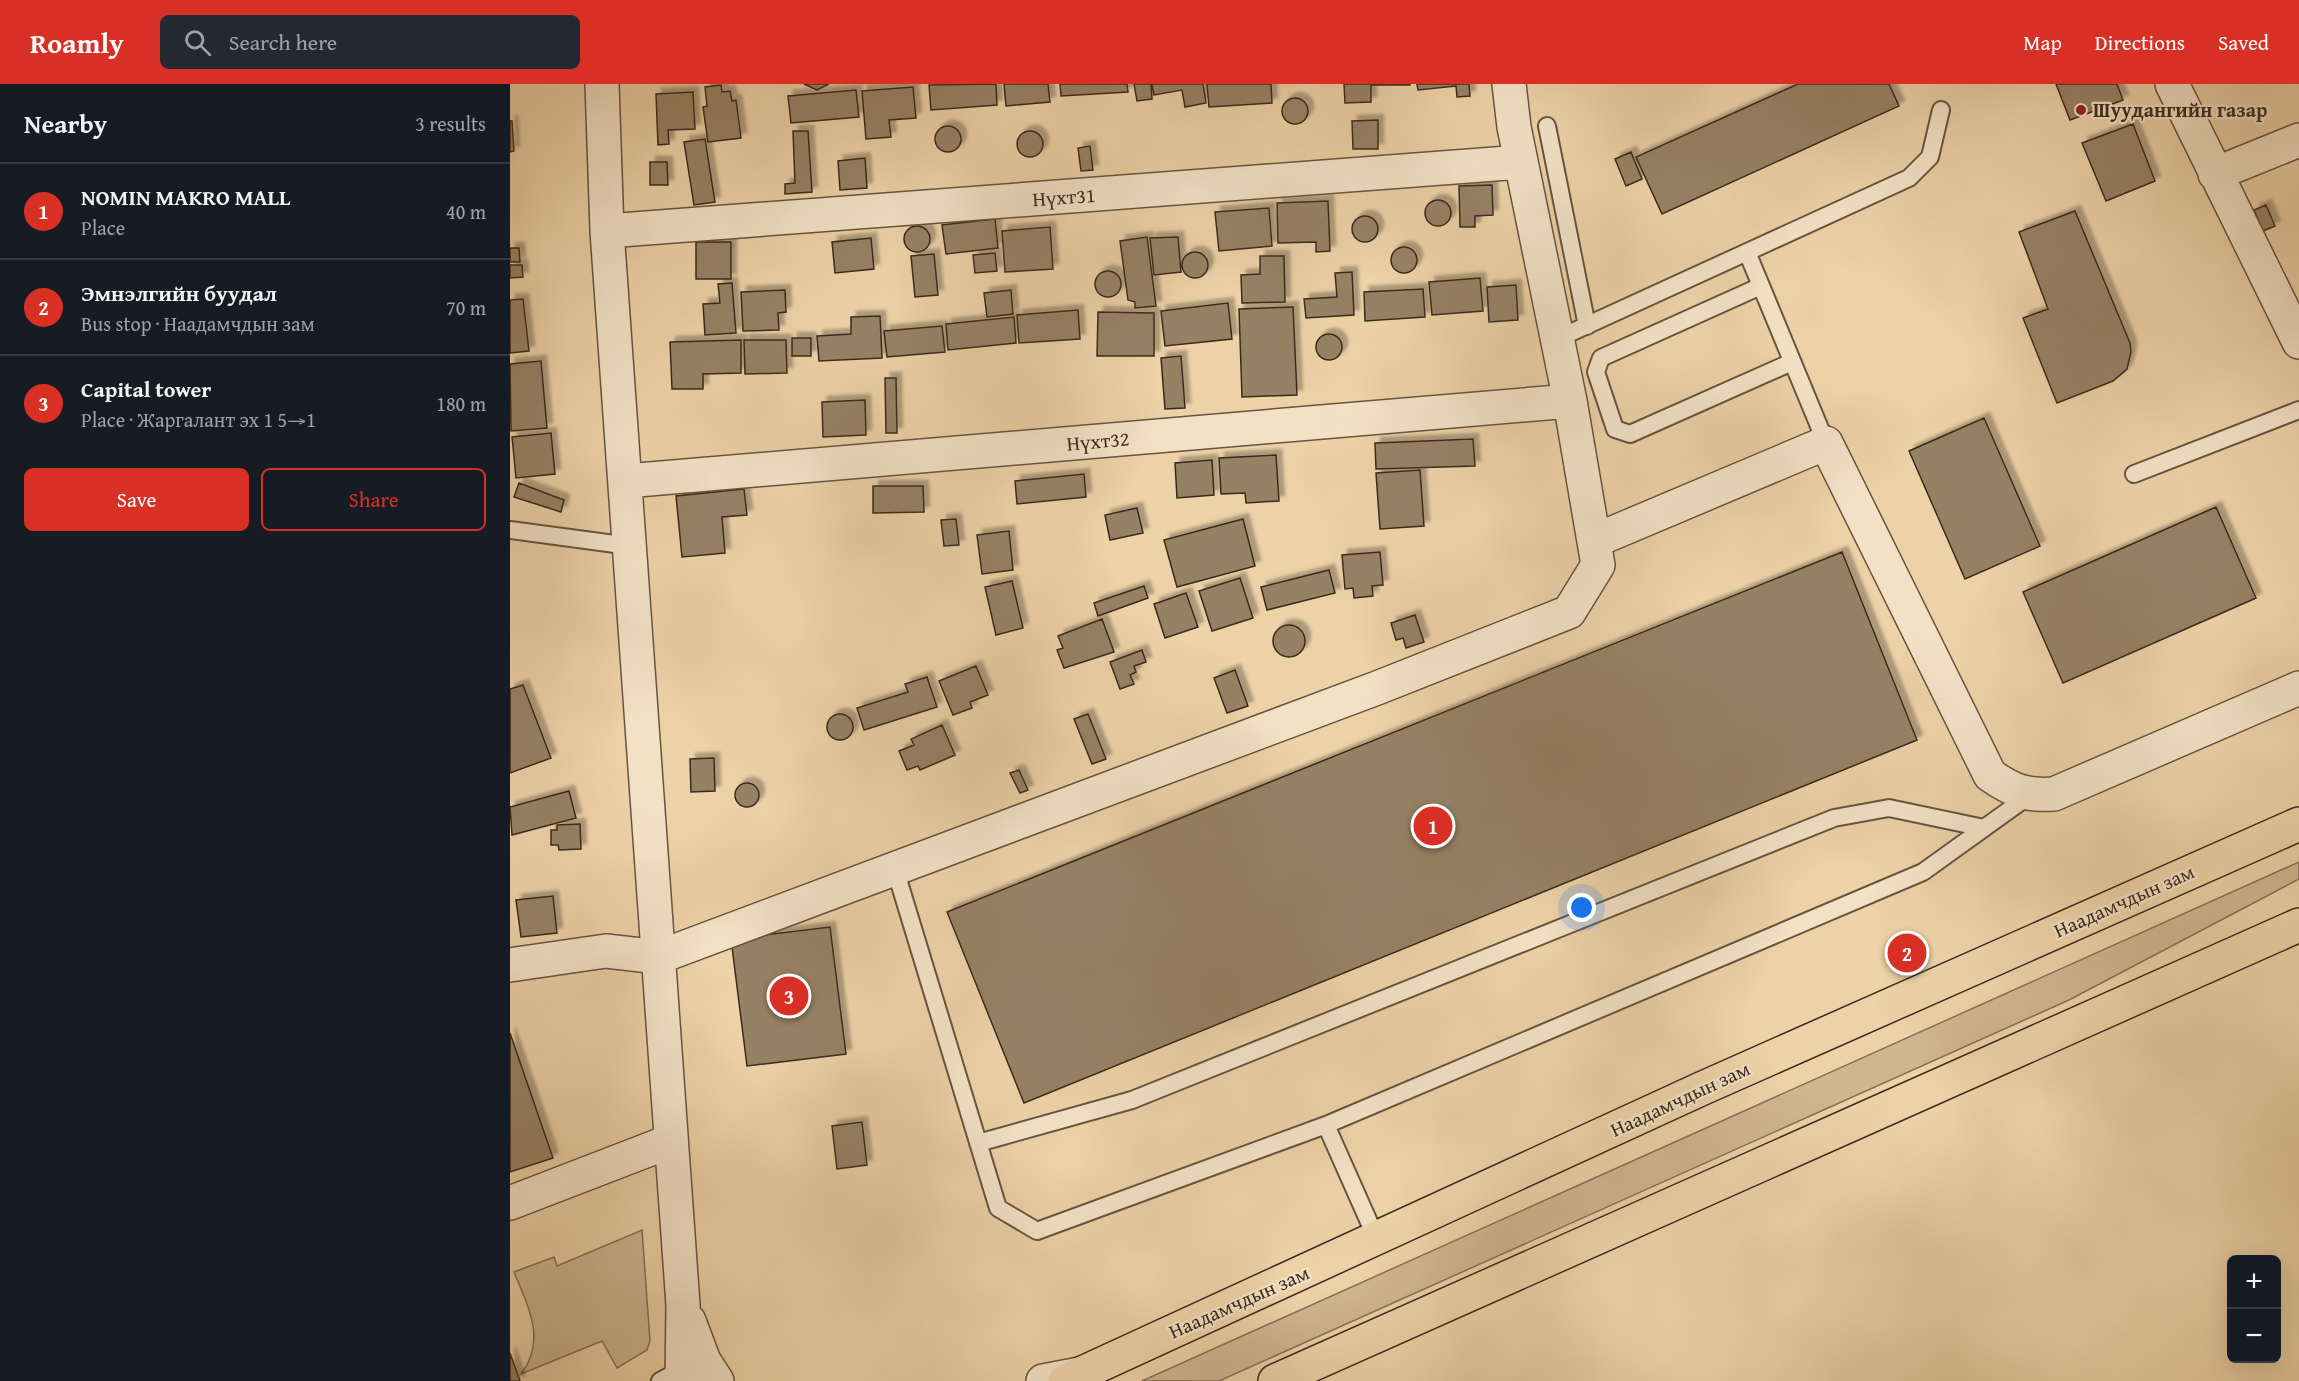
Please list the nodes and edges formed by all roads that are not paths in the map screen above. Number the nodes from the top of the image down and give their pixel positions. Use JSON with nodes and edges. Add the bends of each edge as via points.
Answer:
{"nodes":[{"id":1,"x":602,"y":84,"type":"edge"},
{"id":2,"x":1509,"y":84,"type":"edge"},
{"id":3,"x":2172,"y":84,"type":"edge"},
{"id":4,"x":1941,"y":110,"type":"dead end"},
{"id":5,"x":1547,"y":126,"type":"dead end"},
{"id":6,"x":2299,"y":140,"type":"edge"},
{"id":7,"x":1521,"y":162,"type":"junction"},
{"id":8,"x":2215,"y":174,"type":"junction"},
{"id":9,"x":607,"y":231,"type":"junction"},
{"id":10,"x":1747,"y":252,"type":"junction"},
{"id":11,"x":1761,"y":286,"type":"junction"},
{"id":12,"x":1587,"y":326,"type":"junction"},
{"id":13,"x":1557,"y":339,"type":"junction"},
{"id":14,"x":2299,"y":342,"type":"edge"},
{"id":15,"x":1792,"y":362,"type":"junction"},
{"id":16,"x":1570,"y":401,"type":"junction"},
{"id":17,"x":2299,"y":410,"type":"edge"},
{"id":18,"x":1826,"y":443,"type":"junction"},
{"id":19,"x":2134,"y":474,"type":"dead end"},
{"id":20,"x":626,"y":482,"type":"junction"},
{"id":21,"x":510,"y":530,"type":"edge"},
{"id":22,"x":1594,"y":541,"type":"junction"},
{"id":23,"x":630,"y":546,"type":"junction"},
{"id":24,"x":2299,"y":688,"type":"edge"},
{"id":25,"x":2030,"y":795,"type":"junction"},
{"id":26,"x":2299,"y":824,"type":"edge"},
{"id":27,"x":1984,"y":828,"type":"junction"},
{"id":28,"x":895,"y":868,"type":"junction"},
{"id":29,"x":2299,"y":925,"type":"edge"},
{"id":30,"x":658,"y":957,"type":"junction"},
{"id":31,"x":510,"y":965,"type":"edge"},
{"id":32,"x":1326,"y":1125,"type":"junction"},
{"id":33,"x":671,"y":1141,"type":"junction"},
{"id":34,"x":978,"y":1143,"type":"junction"},
{"id":35,"x":510,"y":1203,"type":"edge"},
{"id":36,"x":1377,"y":1240,"type":"junction"},
{"id":37,"x":683,"y":1305,"type":"junction"},
{"id":38,"x":675,"y":1377,"type":"edge"},
{"id":39,"x":1072,"y":1378,"type":"edge"},
{"id":40,"x":717,"y":1381,"type":"edge"},
{"id":41,"x":1044,"y":1381,"type":"edge"},
{"id":42,"x":1275,"y":1381,"type":"edge"}],
"edges":[{"from":1,"to":9,"type":"street"},
{"from":2,"to":7,"type":"street"},
{"from":3,"to":8,"type":"street"},
{"from":4,"to":10,"type":"lane","via":[[1930,157],[1909,178]]},
{"from":5,"to":12,"type":"lane"},
{"from":6,"to":8,"type":"street"},
{"from":7,"to":9,"type":"street","name":"Нүхт31"},
{"from":7,"to":13,"type":"street"},
{"from":8,"to":14,"type":"street"},
{"from":9,"to":20,"type":"street"},
{"from":10,"to":11,"type":"lane"},
{"from":10,"to":12,"type":"lane"},
{"from":11,"to":15,"type":"lane"},
{"from":11,"to":15,"type":"lane","via":[[1601,358],[1596,372],[1615,429],[1630,434]]},
{"from":12,"to":13,"type":"lane"},
{"from":13,"to":16,"type":"street"},
{"from":15,"to":18,"type":"lane"},
{"from":16,"to":20,"type":"street","name":"Нүхт32"},
{"from":16,"to":22,"type":"street"},
{"from":17,"to":19,"type":"lane"},
{"from":18,"to":22,"type":"street"},
{"from":18,"to":25,"type":"street","via":[[1989,775]]},
{"from":20,"to":23,"type":"street"},
{"from":21,"to":23,"type":"lane"},
{"from":22,"to":28,"type":"street","via":[[1598,565],[1569,612]]},
{"from":23,"to":30,"type":"street"},
{"from":24,"to":25,"type":"street","via":[[2054,794]]},
{"from":25,"to":27,"type":"lane"},
{"from":26,"to":36,"type":"highway","name":"Наадамчдын зам","via":[[1713,1084]]},
{"from":27,"to":32,"type":"lane","via":[[1923,872]]},
{"from":27,"to":34,"type":"lane","via":[[1889,808],[1834,818],[1132,1100]]},
{"from":28,"to":30,"type":"street"},
{"from":28,"to":34,"type":"lane"},
{"from":29,"to":42,"type":"highway"},
{"from":30,"to":31,"type":"street","via":[[606,951]]},
{"from":30,"to":33,"type":"street"},
{"from":32,"to":34,"type":"lane","via":[[1037,1231],[998,1208]]},
{"from":32,"to":36,"type":"lane"},
{"from":33,"to":35,"type":"street"},
{"from":33,"to":37,"type":"street"},
{"from":36,"to":39,"type":"highway","name":"Наадамчдын зам"},
{"from":37,"to":38,"type":"street"},
{"from":37,"to":40,"type":"street","via":[[704,1361]]},
{"from":39,"to":41,"type":"street"}]}
